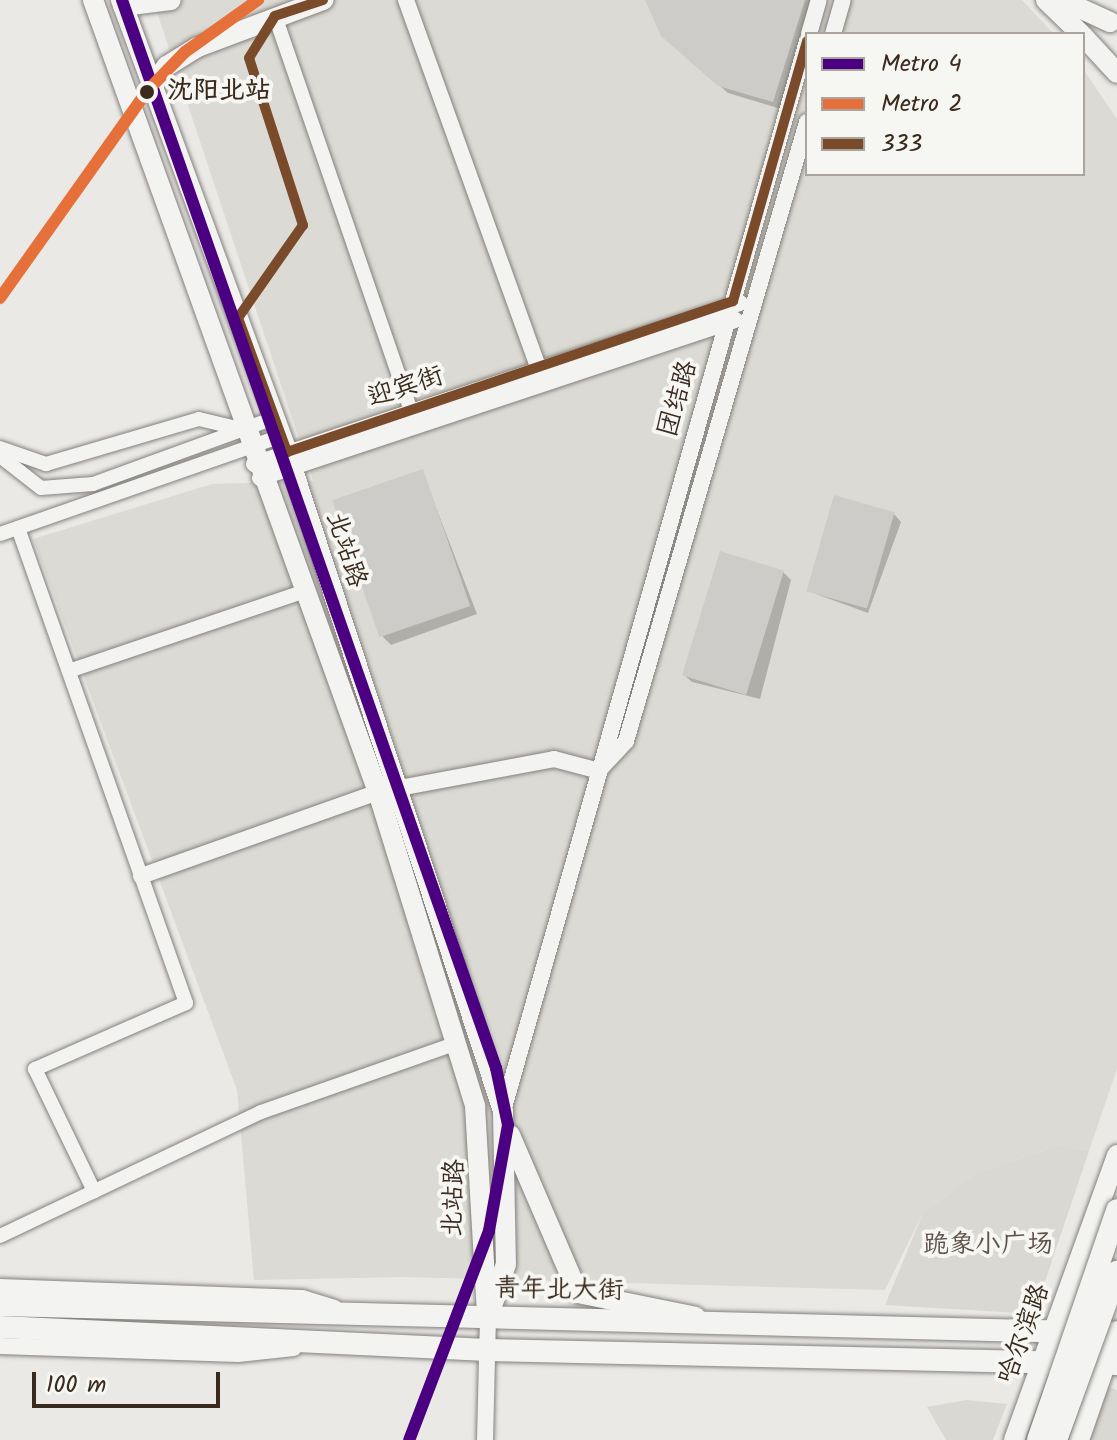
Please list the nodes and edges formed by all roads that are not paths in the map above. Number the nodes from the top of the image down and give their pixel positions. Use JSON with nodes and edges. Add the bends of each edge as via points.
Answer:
{"nodes":[{"id":1,"x":93,"y":0,"type":"edge"},
{"id":2,"x":171,"y":0,"type":"edge"},
{"id":3,"x":323,"y":0,"type":"edge"},
{"id":4,"x":406,"y":0,"type":"edge"},
{"id":5,"x":819,"y":0,"type":"edge"},
{"id":6,"x":843,"y":0,"type":"edge"},
{"id":7,"x":1046,"y":0,"type":"edge"},
{"id":8,"x":1062,"y":0,"type":"edge"},
{"id":9,"x":1086,"y":0,"type":"edge"},
{"id":10,"x":122,"y":3,"type":"edge"},
{"id":11,"x":275,"y":16,"type":"junction"},
{"id":12,"x":1114,"y":24,"type":"edge"},
{"id":13,"x":810,"y":32,"type":"edge"},
{"id":14,"x":834,"y":32,"type":"edge"},
{"id":15,"x":1079,"y":32,"type":"edge"},
{"id":16,"x":1085,"y":38,"type":"edge"},
{"id":17,"x":805,"y":48,"type":"edge"},
{"id":18,"x":1117,"y":73,"type":"edge"},
{"id":19,"x":150,"y":89,"type":"junction"},
{"id":20,"x":805,"y":129,"type":"edge"},
{"id":21,"x":733,"y":301,"type":"junction"},
{"id":22,"x":750,"y":314,"type":"junction"},
{"id":23,"x":727,"y":319,"type":"junction"},
{"id":24,"x":542,"y":377,"type":"junction"},
{"id":25,"x":414,"y":419,"type":"junction"},
{"id":26,"x":284,"y":443,"type":"junction"},
{"id":27,"x":0,"y":448,"type":"edge"},
{"id":28,"x":251,"y":455,"type":"junction"},
{"id":29,"x":0,"y":456,"type":"edge"},
{"id":30,"x":18,"y":528,"type":"junction"},
{"id":31,"x":0,"y":534,"type":"edge"},
{"id":32,"x":302,"y":592,"type":"junction"},
{"id":33,"x":69,"y":671,"type":"junction"},
{"id":34,"x":599,"y":771,"type":"junction"},
{"id":35,"x":386,"y":792,"type":"junction"},
{"id":36,"x":141,"y":876,"type":"junction"},
{"id":37,"x":454,"y":1044,"type":"junction"},
{"id":38,"x":504,"y":1118,"type":"junction"},
{"id":39,"x":1117,"y":1155,"type":"edge"},
{"id":40,"x":94,"y":1191,"type":"junction"},
{"id":41,"x":1117,"y":1210,"type":"edge"},
{"id":42,"x":0,"y":1236,"type":"edge"},
{"id":43,"x":1117,"y":1272,"type":"edge"},
{"id":44,"x":0,"y":1287,"type":"edge"},
{"id":45,"x":0,"y":1305,"type":"edge"},
{"id":46,"x":345,"y":1311,"type":"junction"},
{"id":47,"x":696,"y":1317,"type":"junction"},
{"id":48,"x":488,"y":1318,"type":"junction"},
{"id":49,"x":0,"y":1327,"type":"edge"},
{"id":50,"x":1054,"y":1328,"type":"junction"},
{"id":51,"x":1117,"y":1333,"type":"edge"},
{"id":52,"x":316,"y":1345,"type":"junction"},
{"id":53,"x":0,"y":1346,"type":"edge"},
{"id":54,"x":487,"y":1350,"type":"junction"},
{"id":55,"x":1041,"y":1365,"type":"junction"},
{"id":56,"x":1113,"y":1366,"type":"edge"},
{"id":57,"x":485,"y":1440,"type":"edge"},
{"id":58,"x":1014,"y":1440,"type":"edge"},
{"id":59,"x":1038,"y":1440,"type":"edge"},
{"id":60,"x":1056,"y":1440,"type":"edge"},
{"id":61,"x":1079,"y":1440,"type":"edge"}],
"edges":[{"from":1,"to":28,"type":"main road","name":"北站路"},
{"from":2,"to":10,"type":"main road"},
{"from":3,"to":11,"type":"main road"},
{"from":4,"to":24,"type":"street"},
{"from":5,"to":13,"type":"street"},
{"from":6,"to":14,"type":"street"},
{"from":7,"to":15,"type":"main road"},
{"from":8,"to":12,"type":"main road"},
{"from":9,"to":12,"type":"main road"},
{"from":10,"to":19,"type":"main road","name":"北站路"},
{"from":11,"to":19,"type":"main road","via":[[198,47],[167,66]]},
{"from":11,"to":25,"type":"street"},
{"from":16,"to":18,"type":"main road"},
{"from":17,"to":21,"type":"street","name":"团结路"},
{"from":19,"to":26,"type":"main road","name":"北站路"},
{"from":20,"to":22,"type":"street","name":"团结路"},
{"from":21,"to":22,"type":"street"},
{"from":21,"to":23,"type":"street","name":"团结路"},
{"from":21,"to":24,"type":"street","name":"迎宾街"},
{"from":22,"to":23,"type":"street","name":"迎宾街"},
{"from":22,"to":34,"type":"street","name":"团结路","via":[[626,741]]},
{"from":23,"to":24,"type":"street","name":"迎宾街"},
{"from":23,"to":34,"type":"street","name":"团结路"},
{"from":24,"to":25,"type":"street","name":"迎宾街"},
{"from":25,"to":26,"type":"street","name":"迎宾街"},
{"from":26,"to":28,"type":"street","name":"迎宾街"},
{"from":26,"to":28,"type":"street"},
{"from":26,"to":35,"type":"main road","name":"北站路"},
{"from":27,"to":28,"type":"street","via":[[46,464],[199,419]]},
{"from":28,"to":29,"type":"street","via":[[93,484],[41,488]]},
{"from":28,"to":30,"type":"street"},
{"from":28,"to":32,"type":"main road","name":"北站路"},
{"from":30,"to":31,"type":"street"},
{"from":30,"to":33,"type":"street"},
{"from":32,"to":33,"type":"street"},
{"from":32,"to":35,"type":"main road","name":"北站路"},
{"from":33,"to":36,"type":"street"},
{"from":34,"to":35,"type":"street","via":[[554,759],[522,762]]},
{"from":34,"to":38,"type":"street","name":"团结路"},
{"from":35,"to":36,"type":"street"},
{"from":35,"to":37,"type":"main road","name":"北站路"},
{"from":35,"to":38,"type":"main road","name":"北站路"},
{"from":36,"to":40,"type":"street","via":[[186,1003],[35,1069]]},
{"from":37,"to":40,"type":"street","via":[[261,1112]]},
{"from":37,"to":48,"type":"main road","name":"北站路","via":[[482,1141],[479,1269]]},
{"from":38,"to":47,"type":"main road","via":[[578,1293]]},
{"from":38,"to":48,"type":"main road","name":"北站路","via":[[506,1264]]},
{"from":39,"to":50,"type":"main road","name":"哈尔滨路"},
{"from":40,"to":42,"type":"street"},
{"from":41,"to":59,"type":"main road","bridge":true},
{"from":43,"to":60,"type":"main road","bridge":true},
{"from":44,"to":46,"type":"street","via":[[302,1298]]},
{"from":45,"to":46,"type":"main road","name":"青年北大街"},
{"from":46,"to":48,"type":"main road","name":"青年北大街"},
{"from":47,"to":48,"type":"main road","name":"青年北大街"},
{"from":47,"to":50,"type":"main road","name":"青年北大街"},
{"from":48,"to":54,"type":"street"},
{"from":49,"to":52,"type":"main road"},
{"from":50,"to":51,"type":"main road","name":"青年北大街"},
{"from":50,"to":55,"type":"main road","name":"哈尔滨路"},
{"from":51,"to":56,"type":"main road"},
{"from":52,"to":53,"type":"street","via":[[238,1354]]},
{"from":52,"to":54,"type":"main road"},
{"from":54,"to":55,"type":"main road"},
{"from":54,"to":57,"type":"street"},
{"from":55,"to":56,"type":"main road"},
{"from":55,"to":58,"type":"main road","name":"哈尔滨路"},
{"from":56,"to":61,"type":"main road"}]}
